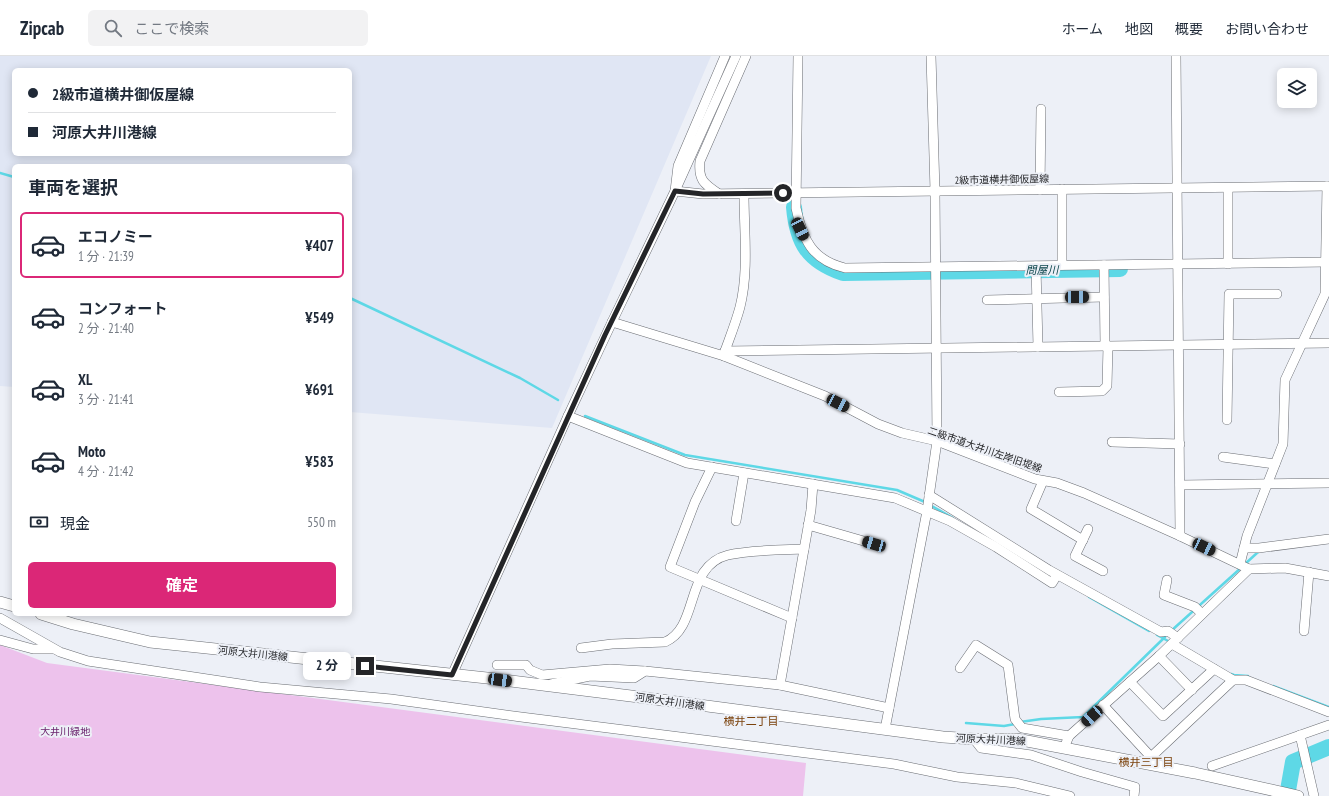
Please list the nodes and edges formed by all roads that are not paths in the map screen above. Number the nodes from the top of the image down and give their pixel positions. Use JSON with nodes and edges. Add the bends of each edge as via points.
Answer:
{"nodes":[{"id":1,"x":725,"y":56,"type":"edge"},
{"id":2,"x":736,"y":56,"type":"edge"},
{"id":3,"x":746,"y":56,"type":"edge"},
{"id":4,"x":798,"y":56,"type":"edge"},
{"id":5,"x":931,"y":56,"type":"edge"},
{"id":6,"x":1176,"y":56,"type":"edge"},
{"id":7,"x":1041,"y":109,"type":"dead end"},
{"id":8,"x":1328,"y":186,"type":"edge"},
{"id":9,"x":1228,"y":188,"type":"junction"},
{"id":10,"x":1062,"y":189,"type":"junction"},
{"id":11,"x":1177,"y":189,"type":"junction"},
{"id":12,"x":1040,"y":190,"type":"junction"},
{"id":13,"x":675,"y":191,"type":"junction"},
{"id":14,"x":935,"y":191,"type":"junction"},
{"id":15,"x":796,"y":193,"type":"junction"},
{"id":16,"x":719,"y":194,"type":"junction"},
{"id":17,"x":744,"y":194,"type":"junction"},
{"id":18,"x":1328,"y":237,"type":"edge"},
{"id":19,"x":1328,"y":262,"type":"edge"},
{"id":20,"x":1179,"y":264,"type":"junction"},
{"id":21,"x":1228,"y":264,"type":"junction"},
{"id":22,"x":1062,"y":265,"type":"junction"},
{"id":23,"x":1104,"y":265,"type":"junction"},
{"id":24,"x":1036,"y":266,"type":"junction"},
{"id":25,"x":935,"y":267,"type":"junction"},
{"id":26,"x":1277,"y":294,"type":"dead end"},
{"id":27,"x":1104,"y":297,"type":"junction"},
{"id":28,"x":1037,"y":298,"type":"junction"},
{"id":29,"x":987,"y":300,"type":"dead end"},
{"id":30,"x":612,"y":322,"type":"junction"},
{"id":31,"x":1303,"y":343,"type":"junction"},
{"id":32,"x":1329,"y":343,"type":"edge"},
{"id":33,"x":1228,"y":344,"type":"junction"},
{"id":34,"x":1179,"y":345,"type":"junction"},
{"id":35,"x":1106,"y":346,"type":"junction"},
{"id":36,"x":1038,"y":347,"type":"junction"},
{"id":37,"x":935,"y":348,"type":"junction"},
{"id":38,"x":724,"y":354,"type":"junction"},
{"id":39,"x":1059,"y":392,"type":"dead end"},
{"id":40,"x":568,"y":416,"type":"junction"},
{"id":41,"x":1227,"y":420,"type":"dead end"},
{"id":42,"x":937,"y":441,"type":"junction"},
{"id":43,"x":1112,"y":442,"type":"dead end"},
{"id":44,"x":1180,"y":444,"type":"junction"},
{"id":45,"x":1223,"y":457,"type":"dead end"},
{"id":46,"x":1275,"y":464,"type":"junction"},
{"id":47,"x":712,"y":467,"type":"junction"},
{"id":48,"x":744,"y":473,"type":"junction"},
{"id":49,"x":1044,"y":481,"type":"junction"},
{"id":50,"x":1329,"y":483,"type":"edge"},
{"id":51,"x":813,"y":484,"type":"junction"},
{"id":52,"x":1267,"y":484,"type":"junction"},
{"id":53,"x":1180,"y":485,"type":"junction"},
{"id":54,"x":929,"y":496,"type":"junction"},
{"id":55,"x":927,"y":511,"type":"junction"},
{"id":56,"x":736,"y":521,"type":"dead end"},
{"id":57,"x":808,"y":525,"type":"junction"},
{"id":58,"x":981,"y":527,"type":"junction"},
{"id":59,"x":1088,"y":529,"type":"dead end"},
{"id":60,"x":976,"y":536,"type":"junction"},
{"id":61,"x":1180,"y":536,"type":"junction"},
{"id":62,"x":1329,"y":539,"type":"edge"},
{"id":63,"x":1083,"y":540,"type":"junction"},
{"id":64,"x":874,"y":544,"type":"dead end"},
{"id":65,"x":1244,"y":548,"type":"junction"},
{"id":66,"x":804,"y":549,"type":"junction"},
{"id":67,"x":1240,"y":564,"type":"junction"},
{"id":68,"x":1250,"y":569,"type":"junction"},
{"id":69,"x":1103,"y":570,"type":"dead end"},
{"id":70,"x":1309,"y":572,"type":"junction"},
{"id":71,"x":1058,"y":575,"type":"junction"},
{"id":72,"x":1329,"y":576,"type":"edge"},
{"id":73,"x":699,"y":580,"type":"junction"},
{"id":74,"x":1167,"y":580,"type":"dead end"},
{"id":75,"x":0,"y":602,"type":"edge"},
{"id":76,"x":12,"y":605,"type":"edge"},
{"id":77,"x":1202,"y":614,"type":"junction"},
{"id":78,"x":48,"y":616,"type":"edge"},
{"id":79,"x":0,"y":618,"type":"edge"},
{"id":80,"x":792,"y":618,"type":"junction"},
{"id":81,"x":1304,"y":630,"type":"dead end"},
{"id":82,"x":0,"y":640,"type":"edge"},
{"id":83,"x":1175,"y":641,"type":"junction"},
{"id":84,"x":581,"y":648,"type":"dead end"},
{"id":85,"x":54,"y":649,"type":"junction"},
{"id":86,"x":1159,"y":656,"type":"junction"},
{"id":87,"x":497,"y":665,"type":"dead end"},
{"id":88,"x":960,"y":668,"type":"dead end"},
{"id":89,"x":1214,"y":669,"type":"junction"},
{"id":90,"x":645,"y":671,"type":"junction"},
{"id":91,"x":452,"y":675,"type":"junction"},
{"id":92,"x":1233,"y":680,"type":"junction"},
{"id":93,"x":1130,"y":682,"type":"junction"},
{"id":94,"x":780,"y":685,"type":"junction"},
{"id":95,"x":541,"y":686,"type":"junction"},
{"id":96,"x":1192,"y":690,"type":"junction"},
{"id":97,"x":1103,"y":705,"type":"junction"},
{"id":98,"x":889,"y":708,"type":"junction"},
{"id":99,"x":1329,"y":712,"type":"edge"},
{"id":100,"x":1329,"y":725,"type":"edge"},
{"id":101,"x":885,"y":729,"type":"junction"},
{"id":102,"x":1300,"y":735,"type":"junction"},
{"id":103,"x":1069,"y":736,"type":"junction"},
{"id":104,"x":974,"y":739,"type":"junction"},
{"id":105,"x":1064,"y":748,"type":"junction"},
{"id":106,"x":1212,"y":766,"type":"dead end"},
{"id":107,"x":1070,"y":796,"type":"edge"},
{"id":108,"x":1134,"y":796,"type":"edge"},
{"id":109,"x":1298,"y":796,"type":"edge"},
{"id":110,"x":1314,"y":796,"type":"edge"}],
"edges":[{"from":1,"to":13,"type":"street","via":[[678,166]]},
{"from":2,"to":13,"type":"street"},
{"from":3,"to":16,"type":"street","via":[[700,161],[701,178]]},
{"from":4,"to":15,"type":"street"},
{"from":5,"to":14,"type":"street"},
{"from":6,"to":11,"type":"street"},
{"from":7,"to":12,"type":"street"},
{"from":8,"to":9,"type":"street","name":"2級市道横井御仮屋線"},
{"from":8,"to":18,"type":"street"},
{"from":9,"to":11,"type":"street","name":"2級市道横井御仮屋線"},
{"from":9,"to":21,"type":"street"},
{"from":10,"to":11,"type":"street","name":"2級市道横井御仮屋線"},
{"from":10,"to":12,"type":"street","name":"2級市道横井御仮屋線"},
{"from":10,"to":22,"type":"street"},
{"from":11,"to":20,"type":"street"},
{"from":12,"to":14,"type":"street","name":"2級市道横井御仮屋線"},
{"from":13,"to":16,"type":"street","name":"2級市道横井御仮屋線"},
{"from":13,"to":30,"type":"street"},
{"from":14,"to":15,"type":"street","name":"2級市道横井御仮屋線"},
{"from":14,"to":25,"type":"street"},
{"from":15,"to":17,"type":"street","name":"2級市道横井御仮屋線"},
{"from":15,"to":25,"type":"street","via":[[800,229],[823,260],[846,268]]},
{"from":16,"to":17,"type":"street","name":"2級市道横井御仮屋線"},
{"from":17,"to":38,"type":"street","via":[[744,284],[740,308]]},
{"from":18,"to":19,"type":"street"},
{"from":19,"to":21,"type":"street"},
{"from":19,"to":31,"type":"street","via":[[1325,294]]},
{"from":20,"to":21,"type":"street"},
{"from":20,"to":23,"type":"street"},
{"from":20,"to":34,"type":"street"},
{"from":22,"to":23,"type":"street"},
{"from":22,"to":24,"type":"street"},
{"from":23,"to":27,"type":"street"},
{"from":24,"to":25,"type":"street"},
{"from":24,"to":28,"type":"street"},
{"from":25,"to":37,"type":"street"},
{"from":26,"to":33,"type":"street","via":[[1229,294]]},
{"from":27,"to":28,"type":"street"},
{"from":27,"to":35,"type":"street"},
{"from":28,"to":29,"type":"street"},
{"from":28,"to":36,"type":"street"},
{"from":30,"to":38,"type":"street","name":"二級市道大井川左岸旧堤線"},
{"from":30,"to":40,"type":"street"},
{"from":31,"to":32,"type":"street"},
{"from":31,"to":33,"type":"street"},
{"from":31,"to":46,"type":"street","via":[[1285,380],[1283,444]]},
{"from":33,"to":34,"type":"street"},
{"from":33,"to":41,"type":"street"},
{"from":34,"to":35,"type":"street"},
{"from":34,"to":44,"type":"street"},
{"from":35,"to":36,"type":"street"},
{"from":35,"to":39,"type":"street","via":[[1107,386],[1102,391]]},
{"from":36,"to":37,"type":"street"},
{"from":37,"to":38,"type":"street"},
{"from":37,"to":42,"type":"street"},
{"from":38,"to":42,"type":"street","name":"二級市道大井川左岸旧堤線","via":[[825,396],[878,424],[902,433]]},
{"from":40,"to":47,"type":"street","via":[[687,463]]},
{"from":40,"to":91,"type":"street"},
{"from":42,"to":49,"type":"street","name":"二級市道大井川左岸旧堤線"},
{"from":42,"to":54,"type":"street"},
{"from":43,"to":44,"type":"street"},
{"from":44,"to":53,"type":"street"},
{"from":45,"to":46,"type":"street"},
{"from":46,"to":52,"type":"street"},
{"from":47,"to":48,"type":"street"},
{"from":47,"to":73,"type":"street","via":[[695,502],[670,567]]},
{"from":48,"to":51,"type":"street"},
{"from":48,"to":56,"type":"street"},
{"from":49,"to":61,"type":"street","name":"二級市道大井川左岸旧堤線","via":[[1084,493]]},
{"from":49,"to":63,"type":"street","via":[[1031,510]]},
{"from":50,"to":52,"type":"street"},
{"from":51,"to":55,"type":"street","via":[[895,498]]},
{"from":51,"to":57,"type":"street"},
{"from":52,"to":53,"type":"street"},
{"from":52,"to":65,"type":"street"},
{"from":53,"to":61,"type":"street"},
{"from":54,"to":55,"type":"street"},
{"from":54,"to":58,"type":"street"},
{"from":55,"to":60,"type":"street"},
{"from":55,"to":98,"type":"street"},
{"from":57,"to":64,"type":"street"},
{"from":57,"to":66,"type":"street"},
{"from":58,"to":60,"type":"street"},
{"from":58,"to":71,"type":"street"},
{"from":59,"to":63,"type":"street"},
{"from":60,"to":71,"type":"street","via":[[1052,583]]},
{"from":61,"to":67,"type":"street","name":"二級市道大井川左岸旧堤線"},
{"from":62,"to":65,"type":"street"},
{"from":63,"to":69,"type":"street","via":[[1075,556]]},
{"from":65,"to":67,"type":"street"},
{"from":66,"to":73,"type":"street","via":[[727,555],[704,570]]},
{"from":66,"to":80,"type":"street"},
{"from":67,"to":68,"type":"street","name":"二級市道大井川左岸旧堤線"},
{"from":68,"to":70,"type":"street","name":"二級市道大井川左岸旧堤線","via":[[1285,568]]},
{"from":68,"to":77,"type":"street"},
{"from":70,"to":72,"type":"street","name":"二級市道大井川左岸旧堤線"},
{"from":70,"to":81,"type":"street"},
{"from":71,"to":83,"type":"street","via":[[1161,632],[1168,631]]},
{"from":73,"to":80,"type":"street"},
{"from":73,"to":84,"type":"street","via":[[683,624],[673,639],[665,642]]},
{"from":74,"to":77,"type":"street","via":[[1164,595],[1195,607]]},
{"from":75,"to":76,"type":"main road"},
{"from":77,"to":83,"type":"street"},
{"from":78,"to":91,"type":"main road","name":"河原大井川港線","via":[[150,642]]},
{"from":79,"to":85,"type":"street"},
{"from":80,"to":94,"type":"street"},
{"from":82,"to":85,"type":"street","via":[[33,649]]},
{"from":83,"to":86,"type":"street"},
{"from":83,"to":89,"type":"street"},
{"from":85,"to":107,"type":"street","via":[[88,662],[156,672],[260,687],[391,699],[894,764],[957,777],[1016,783]]},
{"from":86,"to":93,"type":"street"},
{"from":86,"to":96,"type":"street"},
{"from":87,"to":90,"type":"street","via":[[526,665],[530,670],[542,675],[610,669]]},
{"from":88,"to":103,"type":"street","via":[[976,645],[1008,665],[1015,719],[1022,728]]},
{"from":89,"to":92,"type":"street"},
{"from":89,"to":96,"type":"street"},
{"from":90,"to":94,"type":"street"},
{"from":90,"to":95,"type":"street","via":[[634,678],[590,676]]},
{"from":91,"to":95,"type":"main road","name":"河原大井川港線"},
{"from":92,"to":97,"type":"street","via":[[1151,757]]},
{"from":92,"to":99,"type":"street","via":[[1246,680]]},
{"from":93,"to":96,"type":"street","via":[[1162,716]]},
{"from":93,"to":97,"type":"street"},
{"from":94,"to":98,"type":"street"},
{"from":95,"to":101,"type":"main road","name":"河原大井川港線"},
{"from":97,"to":103,"type":"street"},
{"from":98,"to":101,"type":"street"},
{"from":100,"to":102,"type":"street"},
{"from":101,"to":104,"type":"main road","name":"河原大井川港線"},
{"from":102,"to":106,"type":"street"},
{"from":102,"to":110,"type":"street"},
{"from":103,"to":105,"type":"street"},
{"from":104,"to":105,"type":"main road","name":"河原大井川港線","via":[[1016,739]]},
{"from":104,"to":108,"type":"street","via":[[981,748],[1031,755],[1135,787]]},
{"from":105,"to":109,"type":"main road","name":"河原大井川港線","via":[[1195,772]]}]}
